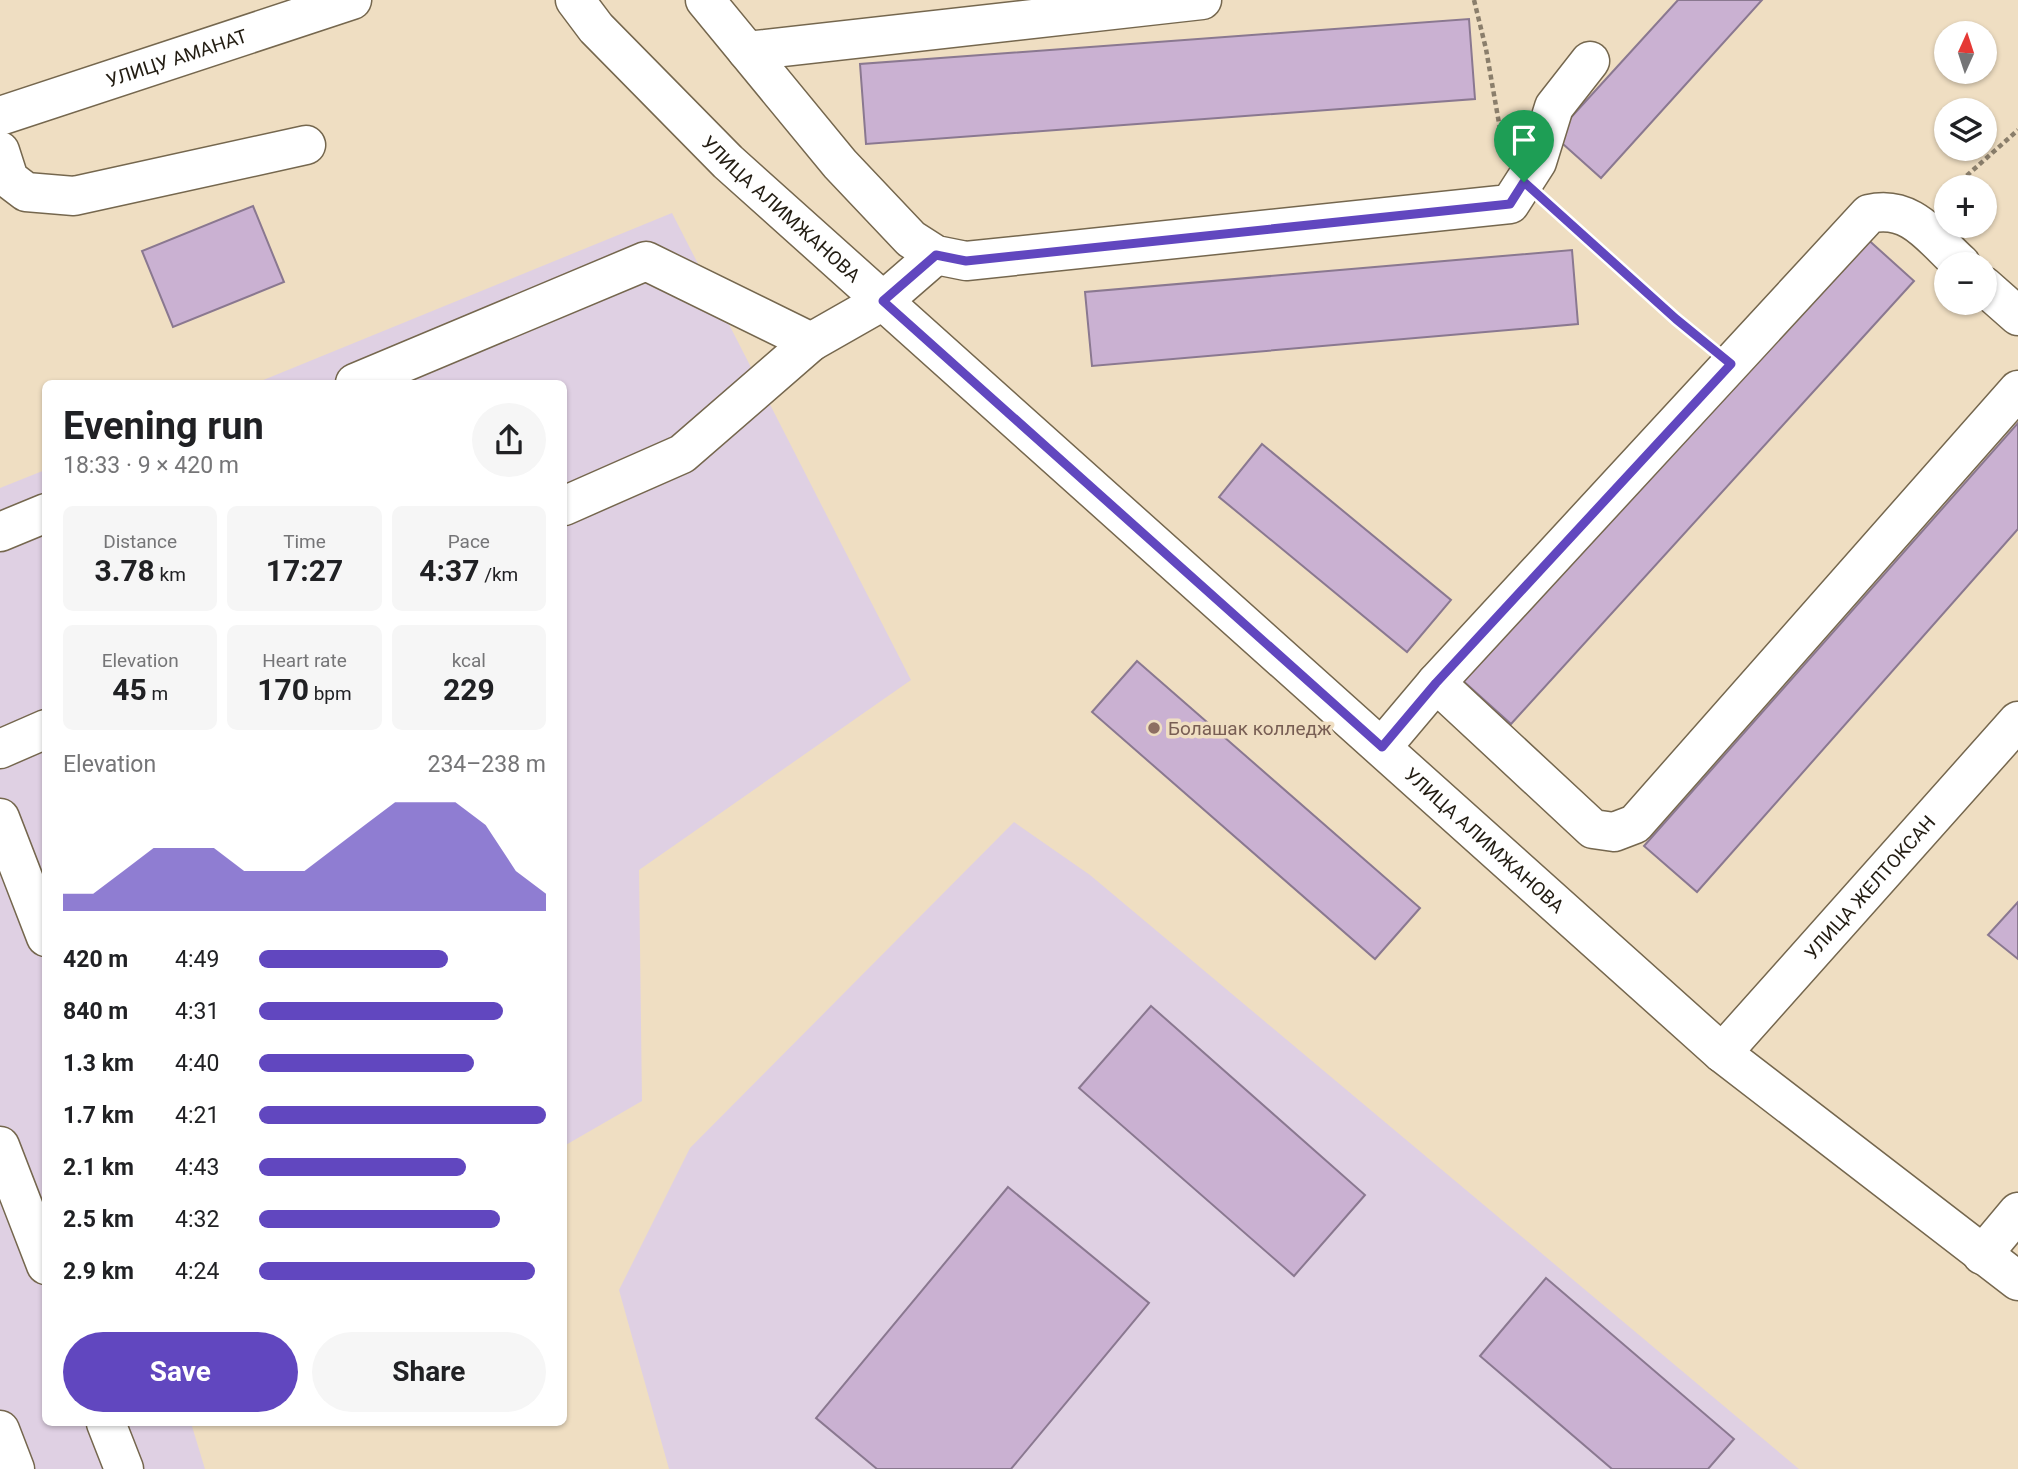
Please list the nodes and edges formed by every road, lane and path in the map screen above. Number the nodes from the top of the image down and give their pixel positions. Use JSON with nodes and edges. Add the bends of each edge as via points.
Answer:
{"nodes":[{"id":1,"x":352,"y":0,"type":"edge"},
{"id":2,"x":575,"y":0,"type":"edge"},
{"id":3,"x":705,"y":0,"type":"edge"},
{"id":4,"x":1202,"y":0,"type":"edge"},
{"id":5,"x":1474,"y":0,"type":"edge"},
{"id":6,"x":747,"y":51,"type":"junction"},
{"id":7,"x":1590,"y":61,"type":"dead end"},
{"id":8,"x":0,"y":116,"type":"edge"},
{"id":9,"x":2018,"y":130,"type":"edge"},
{"id":10,"x":306,"y":145,"type":"dead end"},
{"id":11,"x":0,"y":151,"type":"edge"},
{"id":12,"x":1967,"y":175,"type":"edge"},
{"id":13,"x":1524,"y":182,"type":"junction"},
{"id":14,"x":1947,"y":252,"type":"edge"},
{"id":15,"x":936,"y":255,"type":"junction"},
{"id":16,"x":1997,"y":297,"type":"edge"},
{"id":17,"x":883,"y":301,"type":"junction"},
{"id":18,"x":2018,"y":316,"type":"edge"},
{"id":19,"x":811,"y":342,"type":"junction"},
{"id":20,"x":1731,"y":364,"type":"junction"},
{"id":21,"x":362,"y":380,"type":"edge"},
{"id":22,"x":2018,"y":390,"type":"edge"},
{"id":23,"x":567,"y":505,"type":"edge"},
{"id":24,"x":42,"y":515,"type":"edge"},
{"id":25,"x":0,"y":532,"type":"edge"},
{"id":26,"x":1436,"y":683,"type":"junction"},
{"id":27,"x":2018,"y":721,"type":"edge"},
{"id":28,"x":42,"y":731,"type":"edge"},
{"id":29,"x":1382,"y":747,"type":"junction"},
{"id":30,"x":0,"y":749,"type":"edge"},
{"id":31,"x":0,"y":818,"type":"edge"},
{"id":32,"x":42,"y":927,"type":"edge"},
{"id":33,"x":1722,"y":1053,"type":"junction"},
{"id":34,"x":0,"y":1146,"type":"edge"},
{"id":35,"x":2018,"y":1212,"type":"edge"},
{"id":36,"x":42,"y":1255,"type":"edge"},
{"id":37,"x":1982,"y":1255,"type":"junction"},
{"id":38,"x":2018,"y":1281,"type":"edge"},
{"id":39,"x":107,"y":1426,"type":"edge"},
{"id":40,"x":0,"y":1430,"type":"edge"},
{"id":41,"x":15,"y":1469,"type":"edge"},
{"id":42,"x":124,"y":1469,"type":"edge"}],
"edges":[{"from":1,"to":8,"type":"street","name":"УЛИЦУ АМАНАТ"},
{"from":2,"to":17,"type":"street","name":"УЛИЦА АЛИМЖАНОВА","via":[[596,28],[729,162]]},
{"from":3,"to":6,"type":"street"},
{"from":4,"to":6,"type":"street"},
{"from":5,"to":13,"type":"path","via":[[1501,144]]},
{"from":6,"to":15,"type":"street","via":[[840,164],[911,239]]},
{"from":7,"to":13,"type":"street","via":[[1554,107],[1537,162]]},
{"from":9,"to":12,"type":"path"},
{"from":10,"to":11,"type":"street","via":[[74,196],[26,192],[9,179]]},
{"from":13,"to":15,"type":"street","via":[[1510,204],[966,261]]},
{"from":13,"to":20,"type":"path"},
{"from":14,"to":20,"type":"street","via":[[1901,213],[1869,214]]},
{"from":15,"to":17,"type":"street"},
{"from":16,"to":18,"type":"street"},
{"from":17,"to":19,"type":"street"},
{"from":17,"to":29,"type":"street","name":"УЛИЦА АЛИМЖАНОВА"},
{"from":19,"to":21,"type":"street","via":[[646,261]]},
{"from":19,"to":23,"type":"street","via":[[682,454]]},
{"from":20,"to":26,"type":"street"},
{"from":22,"to":26,"type":"street","via":[[1635,824],[1614,832],[1593,829]]},
{"from":24,"to":25,"type":"street"},
{"from":26,"to":29,"type":"street"},
{"from":27,"to":33,"type":"street","name":"УЛИЦА ЖЕЛТОКСАН"},
{"from":28,"to":30,"type":"street"},
{"from":29,"to":33,"type":"street","name":"УЛИЦА АЛИМЖАНОВА"},
{"from":31,"to":32,"type":"street"},
{"from":33,"to":37,"type":"street","name":"УЛИЦА АЛИМЖАНОВА"},
{"from":34,"to":36,"type":"street"},
{"from":35,"to":37,"type":"street"},
{"from":37,"to":38,"type":"street","name":"УЛИЦА АЛИМЖАНОВА"},
{"from":39,"to":42,"type":"street"},
{"from":40,"to":41,"type":"street"}]}
